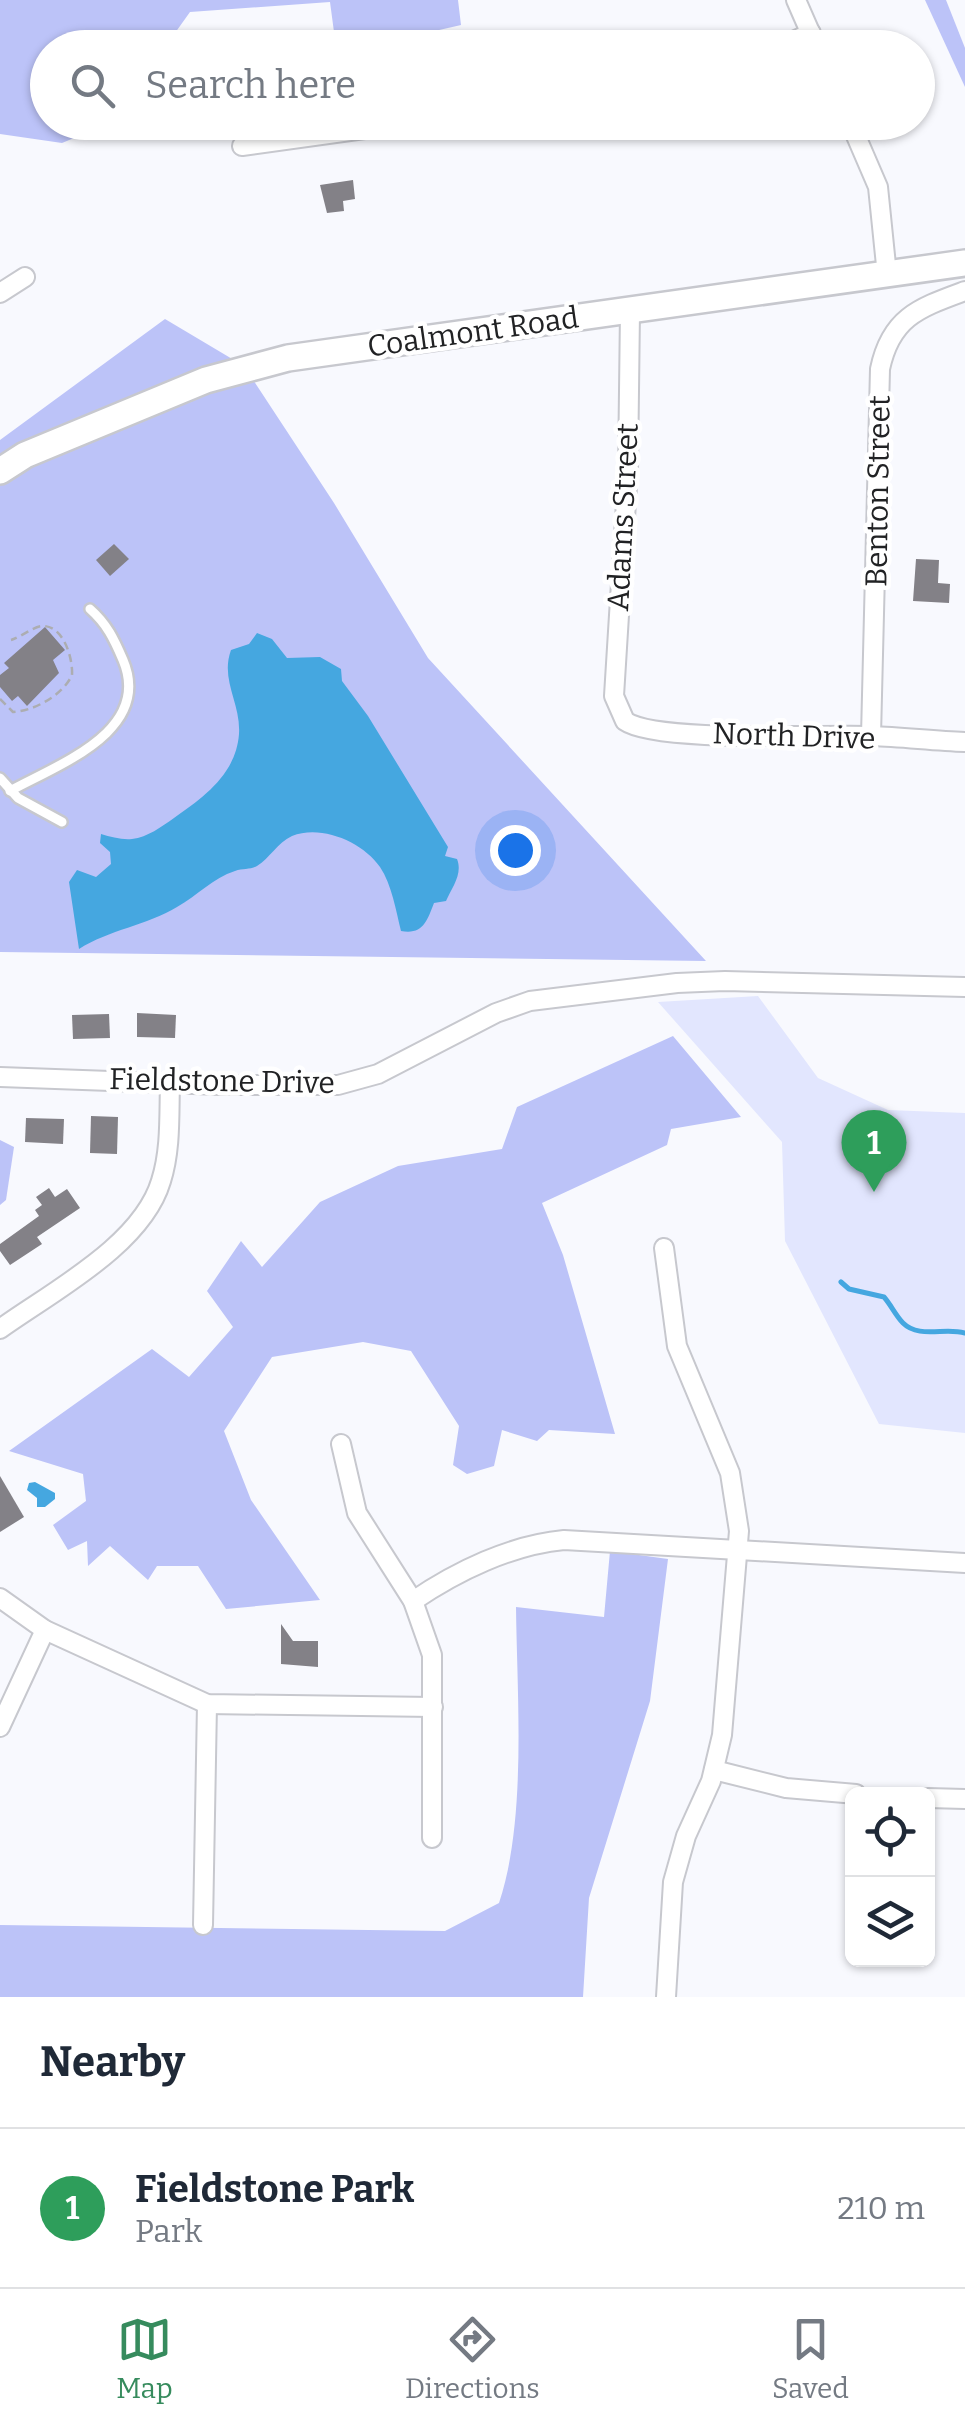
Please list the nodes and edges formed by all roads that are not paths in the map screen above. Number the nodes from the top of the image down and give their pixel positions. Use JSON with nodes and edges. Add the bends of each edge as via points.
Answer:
{"nodes":[{"id":1,"x":796,"y":0,"type":"edge"},
{"id":2,"x":810,"y":30,"type":"edge"},
{"id":3,"x":285,"y":140,"type":"edge"},
{"id":4,"x":858,"y":140,"type":"edge"},
{"id":5,"x":242,"y":146,"type":"dead end"},
{"id":6,"x":965,"y":262,"type":"edge"},
{"id":7,"x":887,"y":275,"type":"junction"},
{"id":8,"x":24,"y":277,"type":"dead end"},
{"id":9,"x":965,"y":291,"type":"edge"},
{"id":10,"x":0,"y":293,"type":"edge"},
{"id":11,"x":630,"y":311,"type":"junction"},
{"id":12,"x":0,"y":471,"type":"edge"},
{"id":13,"x":90,"y":609,"type":"dead end"},
{"id":14,"x":625,"y":722,"type":"joint"},
{"id":15,"x":872,"y":736,"type":"junction"},
{"id":16,"x":965,"y":742,"type":"edge"},
{"id":17,"x":0,"y":778,"type":"edge"},
{"id":18,"x":10,"y":791,"type":"junction"},
{"id":19,"x":62,"y":822,"type":"dead end"},
{"id":20,"x":965,"y":988,"type":"edge"},
{"id":21,"x":0,"y":1077,"type":"edge"},
{"id":22,"x":170,"y":1082,"type":"junction"},
{"id":23,"x":664,"y":1248,"type":"dead end"},
{"id":24,"x":0,"y":1328,"type":"edge"},
{"id":25,"x":341,"y":1444,"type":"dead end"},
{"id":26,"x":738,"y":1550,"type":"junction"},
{"id":27,"x":965,"y":1562,"type":"edge"},
{"id":28,"x":0,"y":1598,"type":"edge"},
{"id":29,"x":413,"y":1601,"type":"junction"},
{"id":30,"x":45,"y":1630,"type":"junction"},
{"id":31,"x":207,"y":1704,"type":"junction"},
{"id":32,"x":433,"y":1708,"type":"junction"},
{"id":33,"x":0,"y":1727,"type":"edge"},
{"id":34,"x":714,"y":1770,"type":"junction"},
{"id":35,"x":845,"y":1793,"type":"edge"},
{"id":36,"x":935,"y":1798,"type":"edge"},
{"id":37,"x":965,"y":1799,"type":"edge"},
{"id":38,"x":432,"y":1838,"type":"dead end"},
{"id":39,"x":204,"y":1925,"type":"dead end"},
{"id":40,"x":666,"y":1997,"type":"edge"}],
"edges":[{"from":1,"to":2,"type":"street"},
{"from":3,"to":5,"type":"street"},
{"from":4,"to":7,"type":"street","via":[[878,187]]},
{"from":6,"to":7,"type":"street","name":"Coalmont Road"},
{"from":7,"to":11,"type":"street","name":"Coalmont Road"},
{"from":8,"to":10,"type":"street"},
{"from":9,"to":15,"type":"street","name":"Benton Street","via":[[902,321],[880,369]]},
{"from":11,"to":12,"type":"street","name":"Coalmont Road","via":[[253,366],[143,404]]},
{"from":11,"to":14,"type":"street","name":"Adams Street","via":[[614,696]]},
{"from":13,"to":18,"type":"lane","via":[[106,624],[131,680],[126,706],[98,741]]},
{"from":14,"to":15,"type":"street","name":"North Drive","via":[[645,730]]},
{"from":15,"to":16,"type":"street","name":"North Drive"},
{"from":17,"to":18,"type":"lane"},
{"from":18,"to":19,"type":"lane"},
{"from":20,"to":22,"type":"street","name":"Fieldstone Drive","via":[[677,983],[512,1006],[352,1082]]},
{"from":21,"to":22,"type":"street","name":"Fieldstone Drive"},
{"from":22,"to":24,"type":"street","via":[[165,1169],[142,1222]]},
{"from":23,"to":26,"type":"street","via":[[678,1346],[730,1473]]},
{"from":25,"to":29,"type":"street","via":[[357,1514]]},
{"from":26,"to":27,"type":"street"},
{"from":26,"to":29,"type":"street","via":[[542,1542],[489,1560]]},
{"from":26,"to":34,"type":"street","via":[[725,1718]]},
{"from":28,"to":30,"type":"street"},
{"from":29,"to":32,"type":"street","via":[[432,1654]]},
{"from":30,"to":31,"type":"street"},
{"from":30,"to":33,"type":"street"},
{"from":31,"to":32,"type":"street"},
{"from":31,"to":39,"type":"street"},
{"from":32,"to":38,"type":"street"},
{"from":34,"to":35,"type":"street","via":[[786,1788]]},
{"from":34,"to":40,"type":"street","via":[[673,1882]]},
{"from":36,"to":37,"type":"street"}]}
